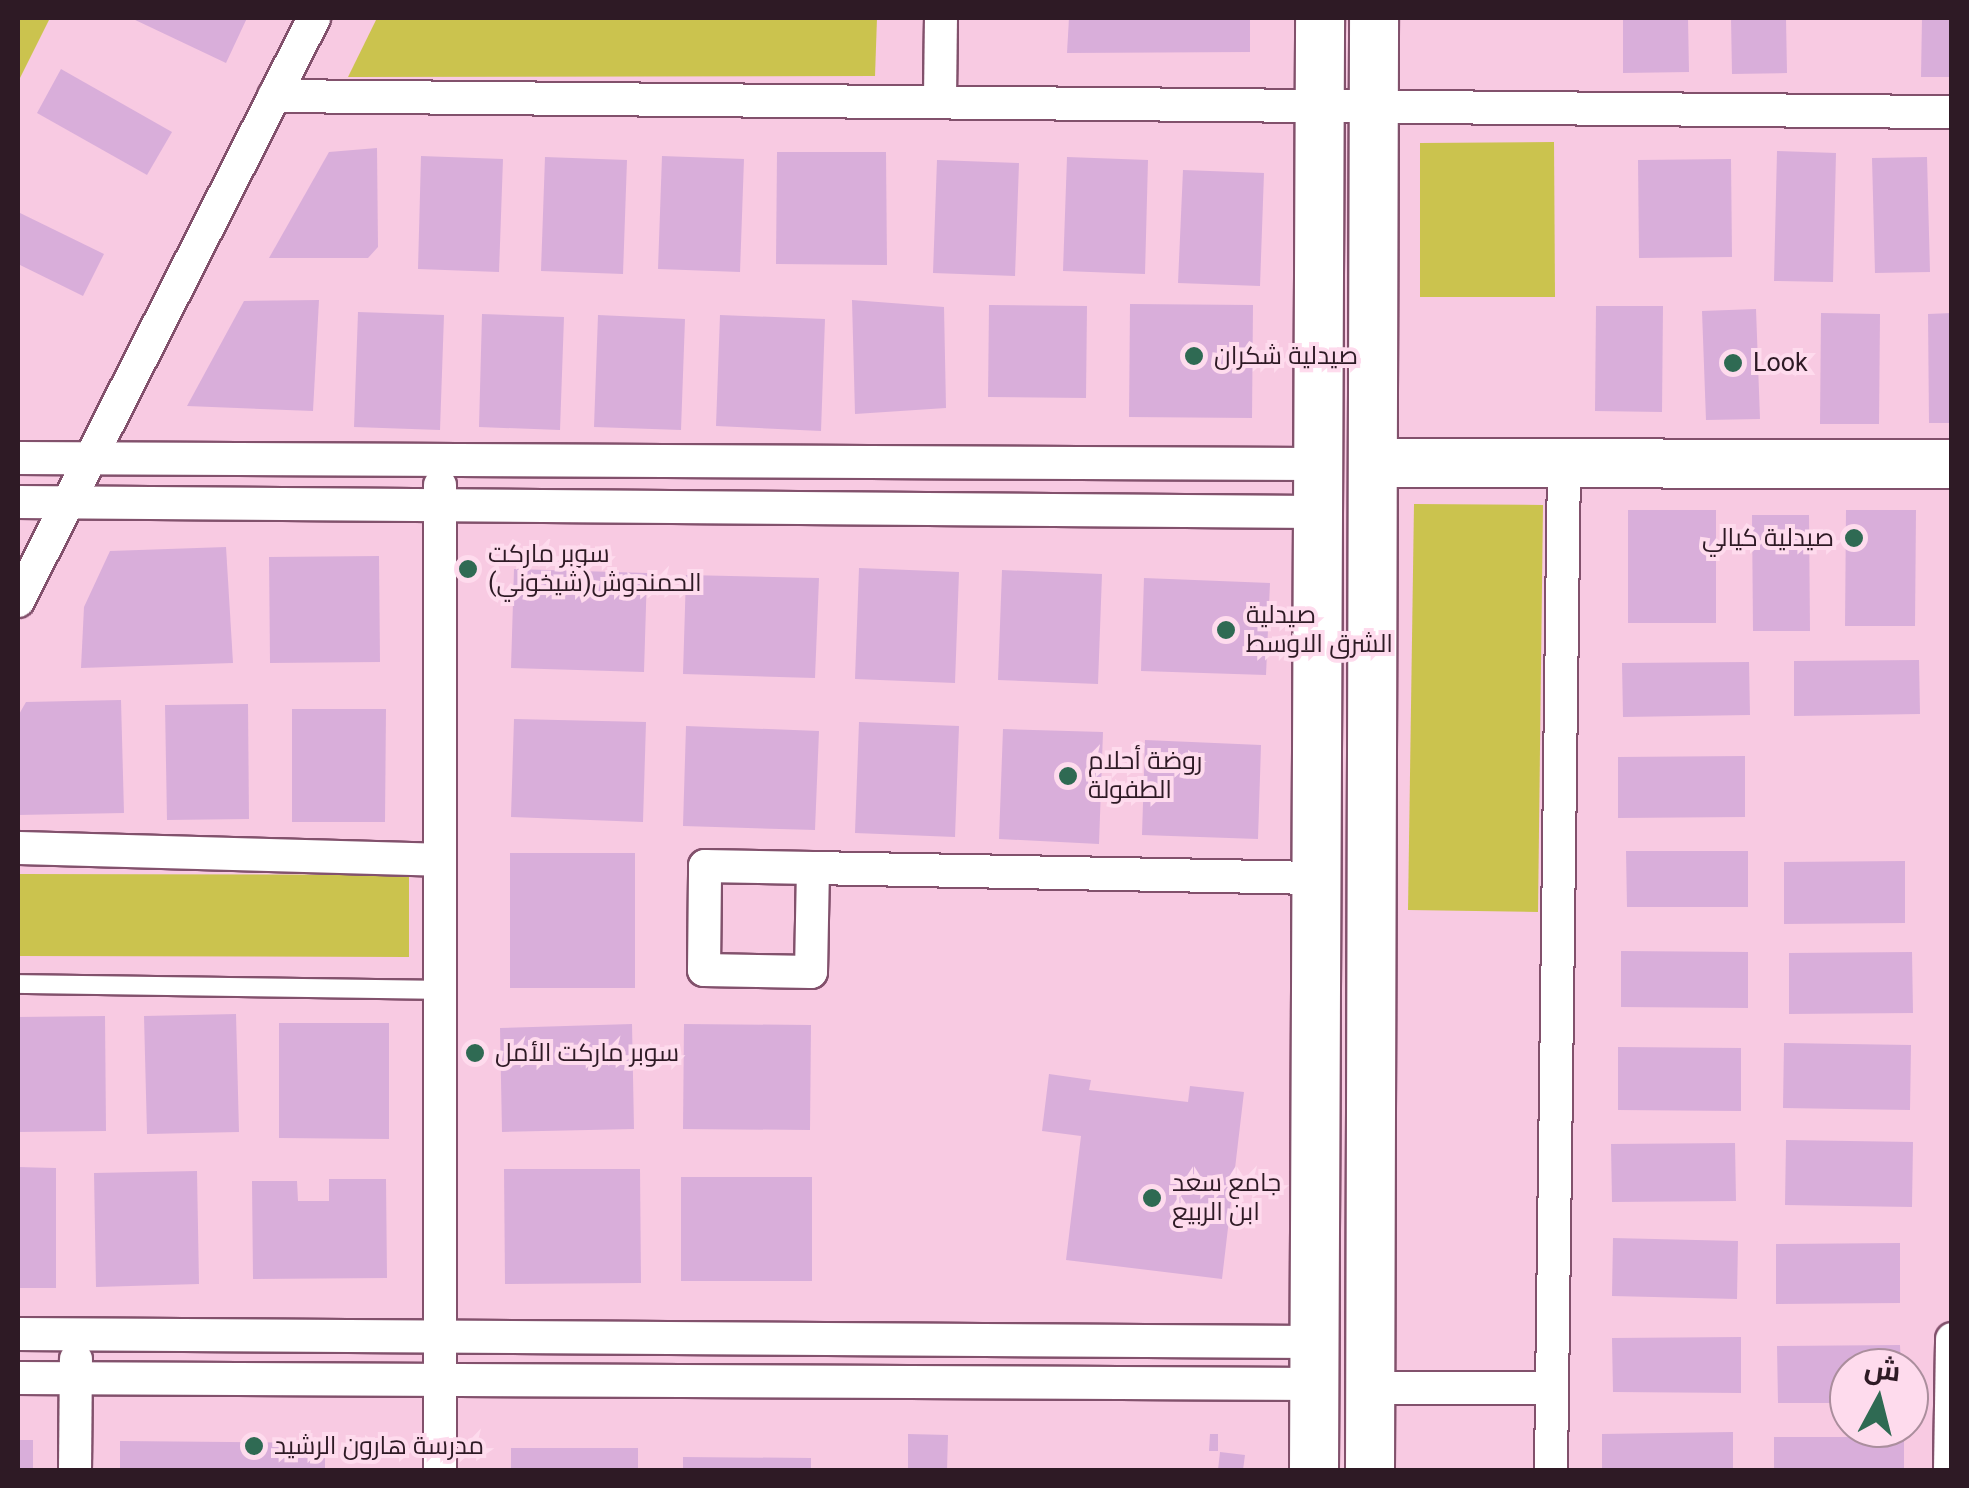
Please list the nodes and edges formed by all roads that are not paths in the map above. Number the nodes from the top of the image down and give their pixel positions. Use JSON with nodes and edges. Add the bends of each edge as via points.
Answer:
{"nodes":[{"id":1,"x":314,"y":18,"type":"edge"},
{"id":2,"x":941,"y":18,"type":"edge"},
{"id":3,"x":1320,"y":18,"type":"edge"},
{"id":4,"x":1374,"y":18,"type":"edge"},
{"id":5,"x":274,"y":96,"type":"junction"},
{"id":6,"x":940,"y":98,"type":"junction"},
{"id":7,"x":1320,"y":109,"type":"junction"},
{"id":8,"x":1374,"y":109,"type":"junction"},
{"id":9,"x":1952,"y":112,"type":"edge"},
{"id":10,"x":90,"y":457,"type":"junction"},
{"id":11,"x":18,"y":458,"type":"edge"},
{"id":12,"x":440,"y":459,"type":"junction"},
{"id":13,"x":1372,"y":462,"type":"junction"},
{"id":14,"x":1312,"y":464,"type":"junction"},
{"id":15,"x":1564,"y":464,"type":"junction"},
{"id":16,"x":1952,"y":464,"type":"edge"},
{"id":17,"x":18,"y":502,"type":"edge"},
{"id":18,"x":70,"y":502,"type":"junction"},
{"id":19,"x":440,"y":505,"type":"junction"},
{"id":20,"x":1316,"y":512,"type":"junction"},
{"id":21,"x":18,"y":601,"type":"edge"},
{"id":22,"x":18,"y":848,"type":"edge"},
{"id":23,"x":440,"y":860,"type":"junction"},
{"id":24,"x":814,"y":868,"type":"junction"},
{"id":25,"x":1315,"y":878,"type":"junction"},
{"id":26,"x":18,"y":984,"type":"edge"},
{"id":27,"x":440,"y":990,"type":"junction"},
{"id":28,"x":18,"y":1334,"type":"edge"},
{"id":29,"x":77,"y":1335,"type":"junction"},
{"id":30,"x":440,"y":1337,"type":"junction"},
{"id":31,"x":1952,"y":1340,"type":"edge"},
{"id":32,"x":1315,"y":1363,"type":"junction"},
{"id":33,"x":18,"y":1378,"type":"edge"},
{"id":34,"x":76,"y":1378,"type":"junction"},
{"id":35,"x":440,"y":1382,"type":"junction"},
{"id":36,"x":1370,"y":1388,"type":"junction"},
{"id":37,"x":1552,"y":1388,"type":"junction"},
{"id":38,"x":76,"y":1470,"type":"edge"},
{"id":39,"x":440,"y":1470,"type":"edge"},
{"id":40,"x":1314,"y":1470,"type":"edge"},
{"id":41,"x":1370,"y":1470,"type":"edge"},
{"id":42,"x":1551,"y":1470,"type":"edge"},
{"id":43,"x":1950,"y":1470,"type":"edge"}],
"edges":[{"from":1,"to":5,"type":"street"},
{"from":2,"to":6,"type":"street"},
{"from":3,"to":7,"type":"street"},
{"from":4,"to":8,"type":"street"},
{"from":5,"to":6,"type":"street"},
{"from":5,"to":10,"type":"street"},
{"from":6,"to":7,"type":"street"},
{"from":7,"to":8,"type":"street"},
{"from":7,"to":14,"type":"street"},
{"from":8,"to":9,"type":"street"},
{"from":8,"to":13,"type":"street"},
{"from":10,"to":11,"type":"street"},
{"from":10,"to":12,"type":"street"},
{"from":10,"to":18,"type":"street"},
{"from":12,"to":14,"type":"street"},
{"from":12,"to":19,"type":"street"},
{"from":13,"to":15,"type":"street"},
{"from":13,"to":36,"type":"street"},
{"from":14,"to":20,"type":"street"},
{"from":15,"to":16,"type":"street"},
{"from":15,"to":37,"type":"street"},
{"from":17,"to":18,"type":"street"},
{"from":18,"to":19,"type":"street"},
{"from":18,"to":21,"type":"street"},
{"from":19,"to":20,"type":"street"},
{"from":19,"to":23,"type":"street"},
{"from":20,"to":25,"type":"street"},
{"from":22,"to":23,"type":"street"},
{"from":23,"to":27,"type":"street"},
{"from":24,"to":24,"type":"street","via":[[705,866],[704,970],[812,972]]},
{"from":24,"to":25,"type":"street"},
{"from":25,"to":32,"type":"street"},
{"from":26,"to":27,"type":"lane"},
{"from":27,"to":30,"type":"street"},
{"from":28,"to":29,"type":"street"},
{"from":29,"to":30,"type":"street"},
{"from":29,"to":34,"type":"street"},
{"from":30,"to":32,"type":"street"},
{"from":30,"to":35,"type":"street"},
{"from":31,"to":43,"type":"street"},
{"from":32,"to":35,"type":"street"},
{"from":32,"to":40,"type":"street"},
{"from":33,"to":34,"type":"street"},
{"from":34,"to":35,"type":"street"},
{"from":34,"to":38,"type":"street"},
{"from":35,"to":39,"type":"street"},
{"from":36,"to":37,"type":"street"},
{"from":36,"to":41,"type":"street"},
{"from":37,"to":42,"type":"street"}]}
